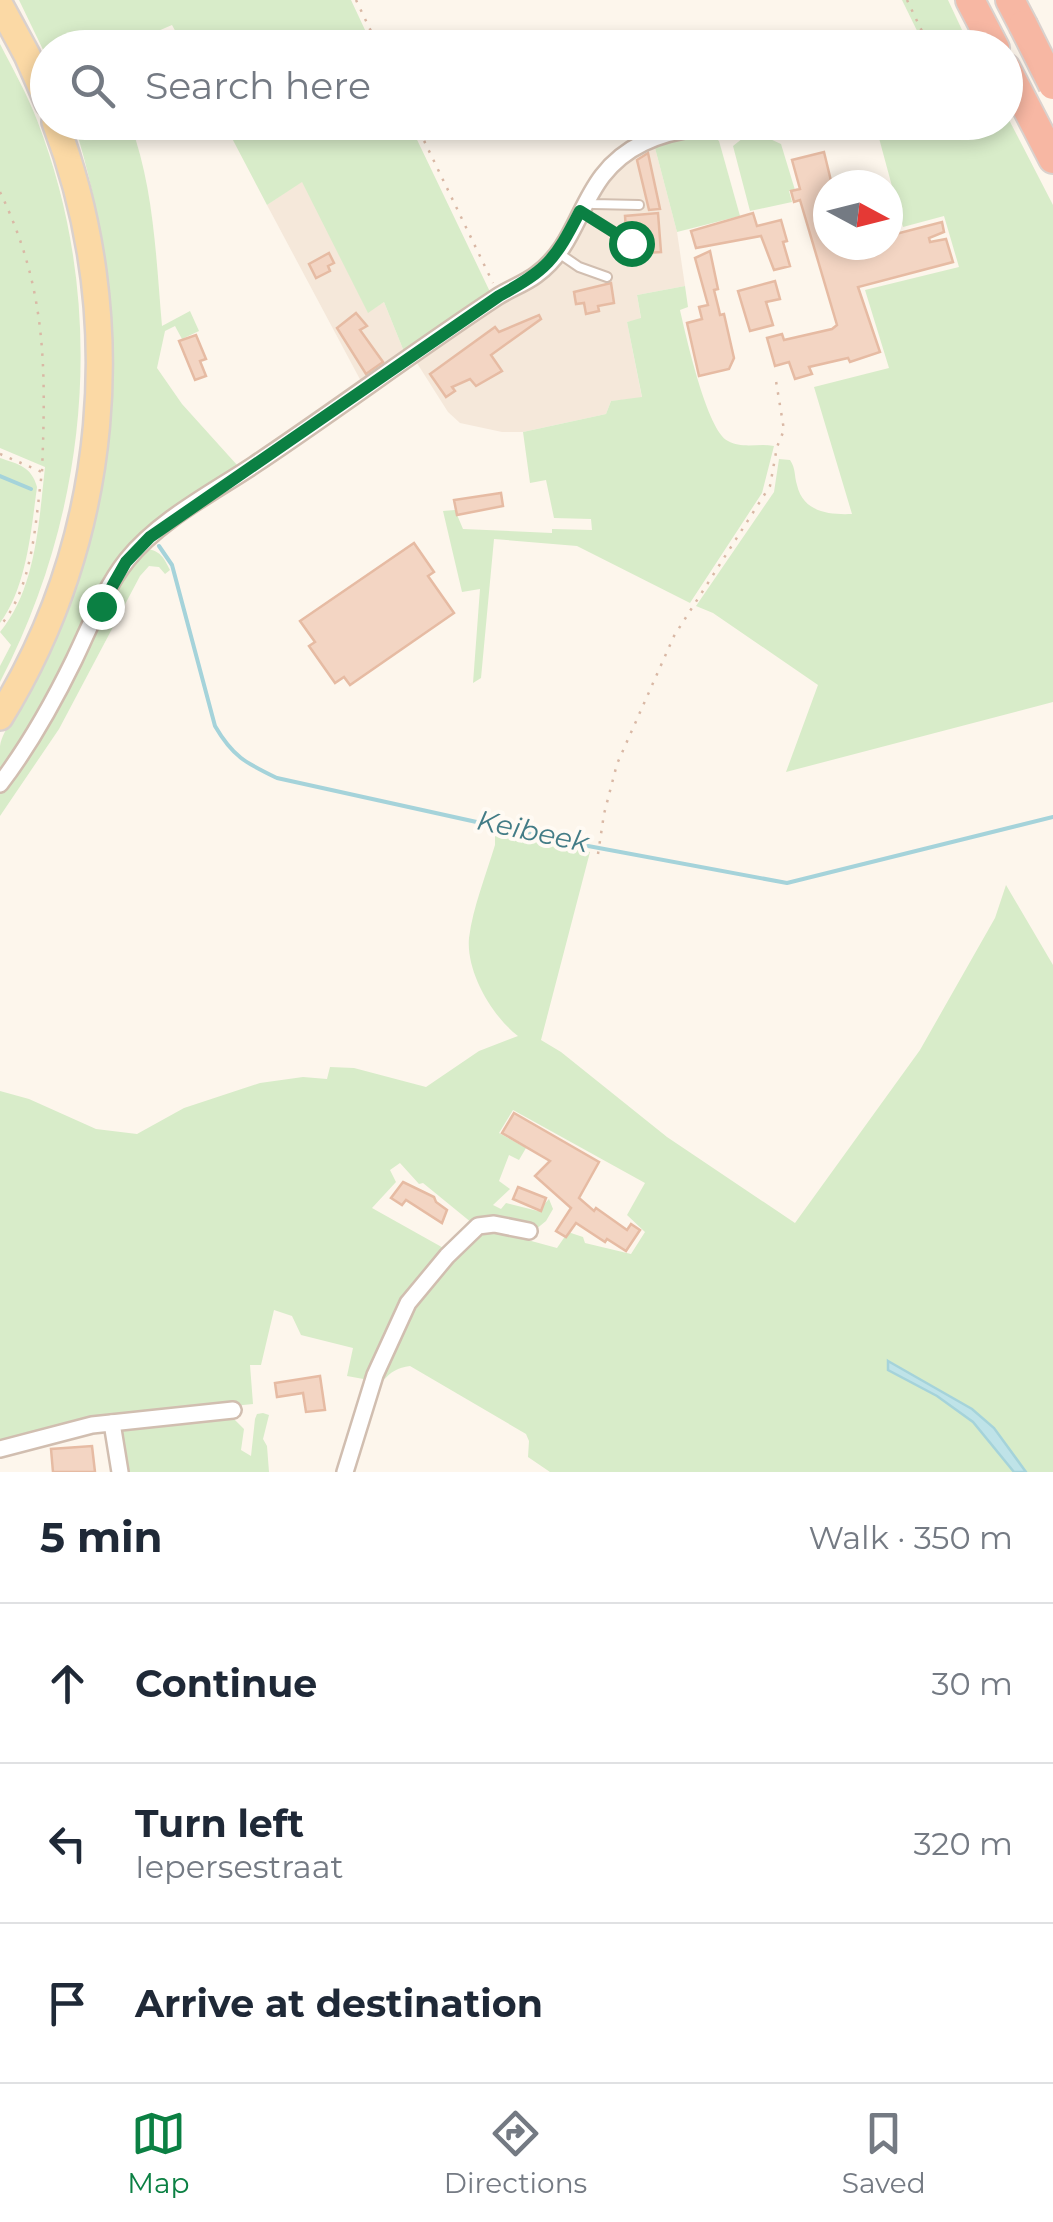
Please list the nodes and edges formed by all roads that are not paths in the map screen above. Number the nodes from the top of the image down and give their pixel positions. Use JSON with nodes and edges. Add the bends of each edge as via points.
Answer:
{"nodes":[{"id":1,"x":970,"y":0,"type":"edge"},
{"id":2,"x":1010,"y":0,"type":"edge"},
{"id":3,"x":0,"y":5,"type":"edge"},
{"id":4,"x":986,"y":30,"type":"edge"},
{"id":5,"x":1053,"y":56,"type":"edge"},
{"id":6,"x":30,"y":61,"type":"edge"},
{"id":7,"x":1023,"y":63,"type":"edge"},
{"id":8,"x":1053,"y":85,"type":"edge"},
{"id":9,"x":1023,"y":101,"type":"edge"},
{"id":10,"x":61,"y":140,"type":"edge"},
{"id":11,"x":647,"y":140,"type":"edge"},
{"id":12,"x":1053,"y":159,"type":"edge"},
{"id":13,"x":639,"y":205,"type":"dead end"},
{"id":14,"x":583,"y":206,"type":"junction"},
{"id":15,"x":631,"y":243,"type":"dead end"},
{"id":16,"x":558,"y":252,"type":"junction"},
{"id":17,"x":607,"y":278,"type":"dead end"},
{"id":18,"x":0,"y":717,"type":"edge"},
{"id":19,"x":0,"y":784,"type":"edge"},
{"id":20,"x":529,"y":1231,"type":"dead end"},
{"id":21,"x":233,"y":1410,"type":"dead end"},
{"id":22,"x":112,"y":1423,"type":"junction"},
{"id":23,"x":0,"y":1450,"type":"edge"},
{"id":24,"x":120,"y":1472,"type":"edge"},
{"id":25,"x":345,"y":1472,"type":"edge"}],
"edges":[{"from":1,"to":4,"type":"highway"},
{"from":2,"to":8,"type":"highway","bridge":true},
{"from":3,"to":6,"type":"main road"},
{"from":5,"to":7,"type":"street"},
{"from":9,"to":12,"type":"highway"},
{"from":10,"to":18,"type":"main road","via":[[96,277],[98,426],[66,573]]},
{"from":11,"to":14,"type":"street","via":[[611,162]]},
{"from":13,"to":14,"type":"lane"},
{"from":14,"to":15,"type":"lane"},
{"from":14,"to":16,"type":"street"},
{"from":16,"to":17,"type":"lane"},
{"from":16,"to":19,"type":"street","via":[[533,277],[137,549]]},
{"from":20,"to":25,"type":"street","via":[[478,1226],[423,1283],[388,1343]]},
{"from":21,"to":22,"type":"street"},
{"from":22,"to":23,"type":"street"},
{"from":22,"to":24,"type":"street"}]}
